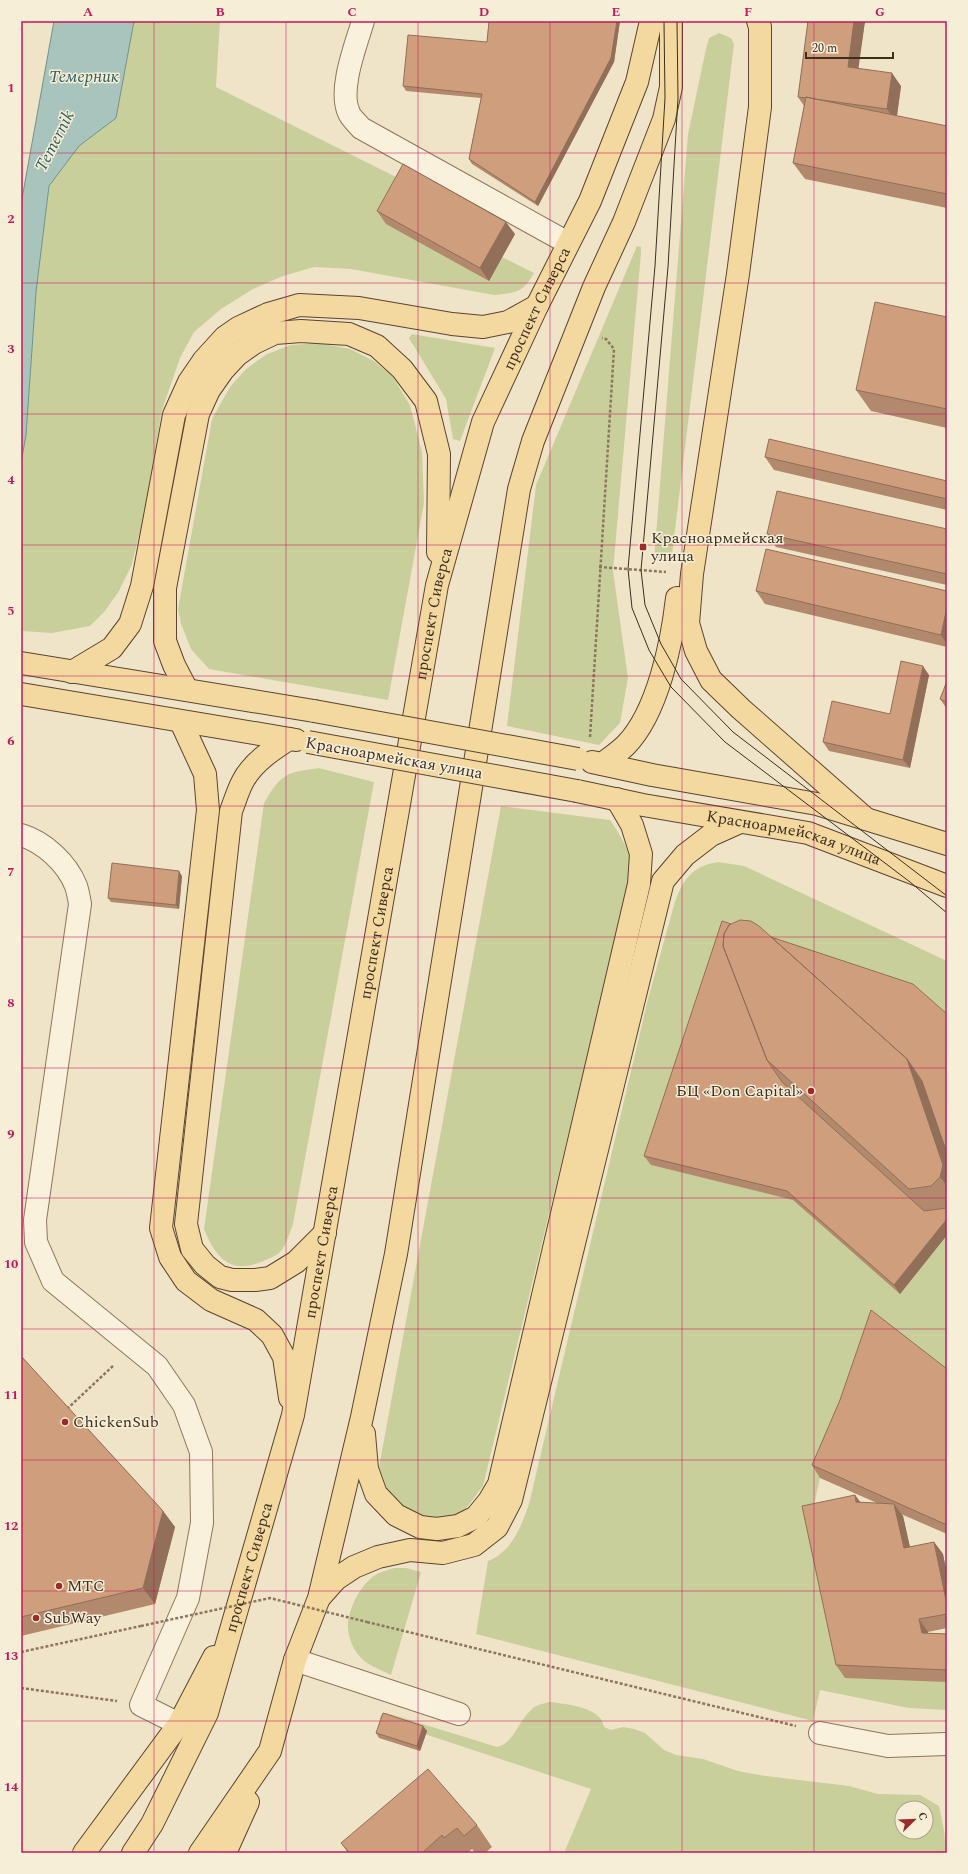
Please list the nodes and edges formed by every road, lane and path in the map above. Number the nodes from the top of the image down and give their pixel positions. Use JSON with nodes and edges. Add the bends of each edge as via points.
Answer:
{"nodes":[{"id":1,"x":363,"y":21,"type":"edge"},
{"id":2,"x":651,"y":21,"type":"edge"},
{"id":3,"x":671,"y":21,"type":"edge"},
{"id":4,"x":758,"y":21,"type":"edge"},
{"id":5,"x":759,"y":68,"type":"junction"},
{"id":6,"x":568,"y":243,"type":"junction"},
{"id":7,"x":537,"y":306,"type":"junction"},
{"id":8,"x":577,"y":331,"type":"junction"},
{"id":9,"x":599,"y":567,"type":"junction"},
{"id":10,"x":680,"y":572,"type":"junction"},
{"id":11,"x":437,"y":585,"type":"junction"},
{"id":12,"x":21,"y":663,"type":"edge"},
{"id":13,"x":72,"y":672,"type":"junction"},
{"id":14,"x":187,"y":690,"type":"junction"},
{"id":15,"x":21,"y":694,"type":"edge"},
{"id":16,"x":181,"y":722,"type":"junction"},
{"id":17,"x":299,"y":740,"type":"junction"},
{"id":18,"x":578,"y":759,"type":"junction"},
{"id":19,"x":602,"y":764,"type":"junction"},
{"id":20,"x":617,"y":799,"type":"junction"},
{"id":21,"x":866,"y":819,"type":"junction"},
{"id":22,"x":740,"y":822,"type":"junction"},
{"id":23,"x":21,"y":835,"type":"edge"},
{"id":24,"x":947,"y":844,"type":"edge"},
{"id":25,"x":947,"y":886,"type":"edge"},
{"id":26,"x":325,"y":1232,"type":"junction"},
{"id":27,"x":133,"y":1347,"type":"junction"},
{"id":28,"x":66,"y":1410,"type":"edge"},
{"id":29,"x":293,"y":1415,"type":"junction"},
{"id":30,"x":362,"y":1417,"type":"junction"},
{"id":31,"x":319,"y":1598,"type":"junction"},
{"id":32,"x":238,"y":1609,"type":"junction"},
{"id":33,"x":21,"y":1652,"type":"edge"},
{"id":34,"x":295,"y":1660,"type":"junction"},
{"id":35,"x":21,"y":1688,"type":"edge"},
{"id":36,"x":141,"y":1704,"type":"junction"},
{"id":37,"x":458,"y":1714,"type":"dead end"},
{"id":38,"x":179,"y":1724,"type":"junction"},
{"id":39,"x":820,"y":1733,"type":"joint"},
{"id":40,"x":947,"y":1744,"type":"edge"},
{"id":41,"x":270,"y":1751,"type":"junction"},
{"id":42,"x":84,"y":1853,"type":"edge"},
{"id":43,"x":133,"y":1853,"type":"edge"},
{"id":44,"x":200,"y":1853,"type":"edge"},
{"id":45,"x":225,"y":1853,"type":"edge"}],
"edges":[{"from":1,"to":6,"type":"lane","via":[[347,80],[345,99],[349,114],[361,128]]},
{"from":2,"to":6,"type":"main road","name":"проспект Сиверса","via":[[637,82],[590,201]]},
{"from":3,"to":8,"type":"main road","via":[[671,87],[664,118],[624,222]]},
{"from":4,"to":5,"type":"main road"},
{"from":5,"to":10,"type":"main road","via":[[747,106]]},
{"from":5,"to":21,"type":"main road","via":[[760,107],[739,267],[692,574],[688,623],[696,650],[711,680]]},
{"from":6,"to":7,"type":"main road","name":"проспект Сиверса"},
{"from":7,"to":11,"type":"main road","name":"проспект Сиверса","via":[[483,422]]},
{"from":7,"to":13,"type":"main road","via":[[508,322],[483,327],[359,308],[299,305],[268,314],[225,337],[204,360],[189,382],[174,415],[142,586],[130,624],[112,648]]},
{"from":8,"to":9,"type":"path","via":[[606,339],[614,349]]},
{"from":8,"to":30,"type":"main road","via":[[533,441],[519,489],[396,1254]]},
{"from":9,"to":10,"type":"path"},
{"from":9,"to":18,"type":"path","via":[[590,741]]},
{"from":10,"to":19,"type":"main road","via":[[674,620],[658,686],[645,718],[626,745]]},
{"from":11,"to":14,"type":"main road","via":[[439,454],[426,401],[402,369],[377,346],[349,334],[301,331],[275,333],[237,355],[209,390],[198,414],[166,588],[164,641]]},
{"from":11,"to":26,"type":"main road","name":"проспект Сиверса"},
{"from":12,"to":13,"type":"main road","name":"Красноармейская улица"},
{"from":13,"to":14,"type":"main road","name":"Красноармейская улица"},
{"from":14,"to":18,"type":"main road","name":"Красноармейская улица","bridge":true},
{"from":15,"to":16,"type":"main road","name":"Красноармейская улица"},
{"from":16,"to":17,"type":"main road","name":"Красноармейская улица"},
{"from":16,"to":29,"type":"main road","via":[[205,774],[208,810],[161,1228],[170,1257],[186,1281],[211,1300],[256,1320],[272,1335],[284,1357]]},
{"from":17,"to":20,"type":"main road","name":"Красноармейская улица","bridge":true},
{"from":17,"to":26,"type":"main road","via":[[271,750],[257,762],[243,780],[231,811],[186,1224],[192,1248],[205,1265],[220,1277],[232,1280],[270,1278],[296,1262]]},
{"from":18,"to":19,"type":"main road","name":"Красноармейская улица"},
{"from":19,"to":21,"type":"main road","name":"Красноармейская улица","via":[[810,802]]},
{"from":20,"to":22,"type":"main road","name":"Красноармейская улица"},
{"from":20,"to":30,"type":"main road","via":[[632,825],[640,854],[639,884],[500,1476],[489,1500],[476,1517],[458,1526],[437,1529],[420,1526],[396,1515],[376,1494],[367,1469]]},
{"from":21,"to":24,"type":"main road","name":"Красноармейская улица"},
{"from":22,"to":25,"type":"main road","name":"Красноармейская улица","via":[[808,833]]},
{"from":22,"to":31,"type":"main road","via":[[710,835],[685,855],[663,881],[511,1500],[497,1527],[474,1545],[443,1553],[410,1550],[378,1557],[354,1567],[336,1579]]},
{"from":23,"to":27,"type":"lane","via":[[33,839],[64,865],[76,886],[80,904],[35,1220],[36,1242],[53,1281]]},
{"from":26,"to":29,"type":"main road","name":"проспект Сиверса"},
{"from":27,"to":28,"type":"path"},
{"from":27,"to":36,"type":"lane","via":[[157,1366],[184,1405],[201,1452],[202,1524],[188,1598]]},
{"from":29,"to":32,"type":"main road","name":"проспект Сиверса"},
{"from":30,"to":31,"type":"main road"},
{"from":31,"to":34,"type":"main road"},
{"from":32,"to":38,"type":"main road"},
{"from":32,"to":43,"type":"main road","name":"проспект Сиверса","via":[[207,1713],[152,1824]]},
{"from":33,"to":39,"type":"path","bridge":true,"via":[[270,1598]]},
{"from":34,"to":37,"type":"lane"},
{"from":34,"to":41,"type":"main road"},
{"from":35,"to":36,"type":"path"},
{"from":36,"to":38,"type":"lane"},
{"from":38,"to":42,"type":"main road"},
{"from":39,"to":40,"type":"lane","via":[[888,1746]]},
{"from":41,"to":44,"type":"main road"},
{"from":41,"to":45,"type":"main road"}]}
